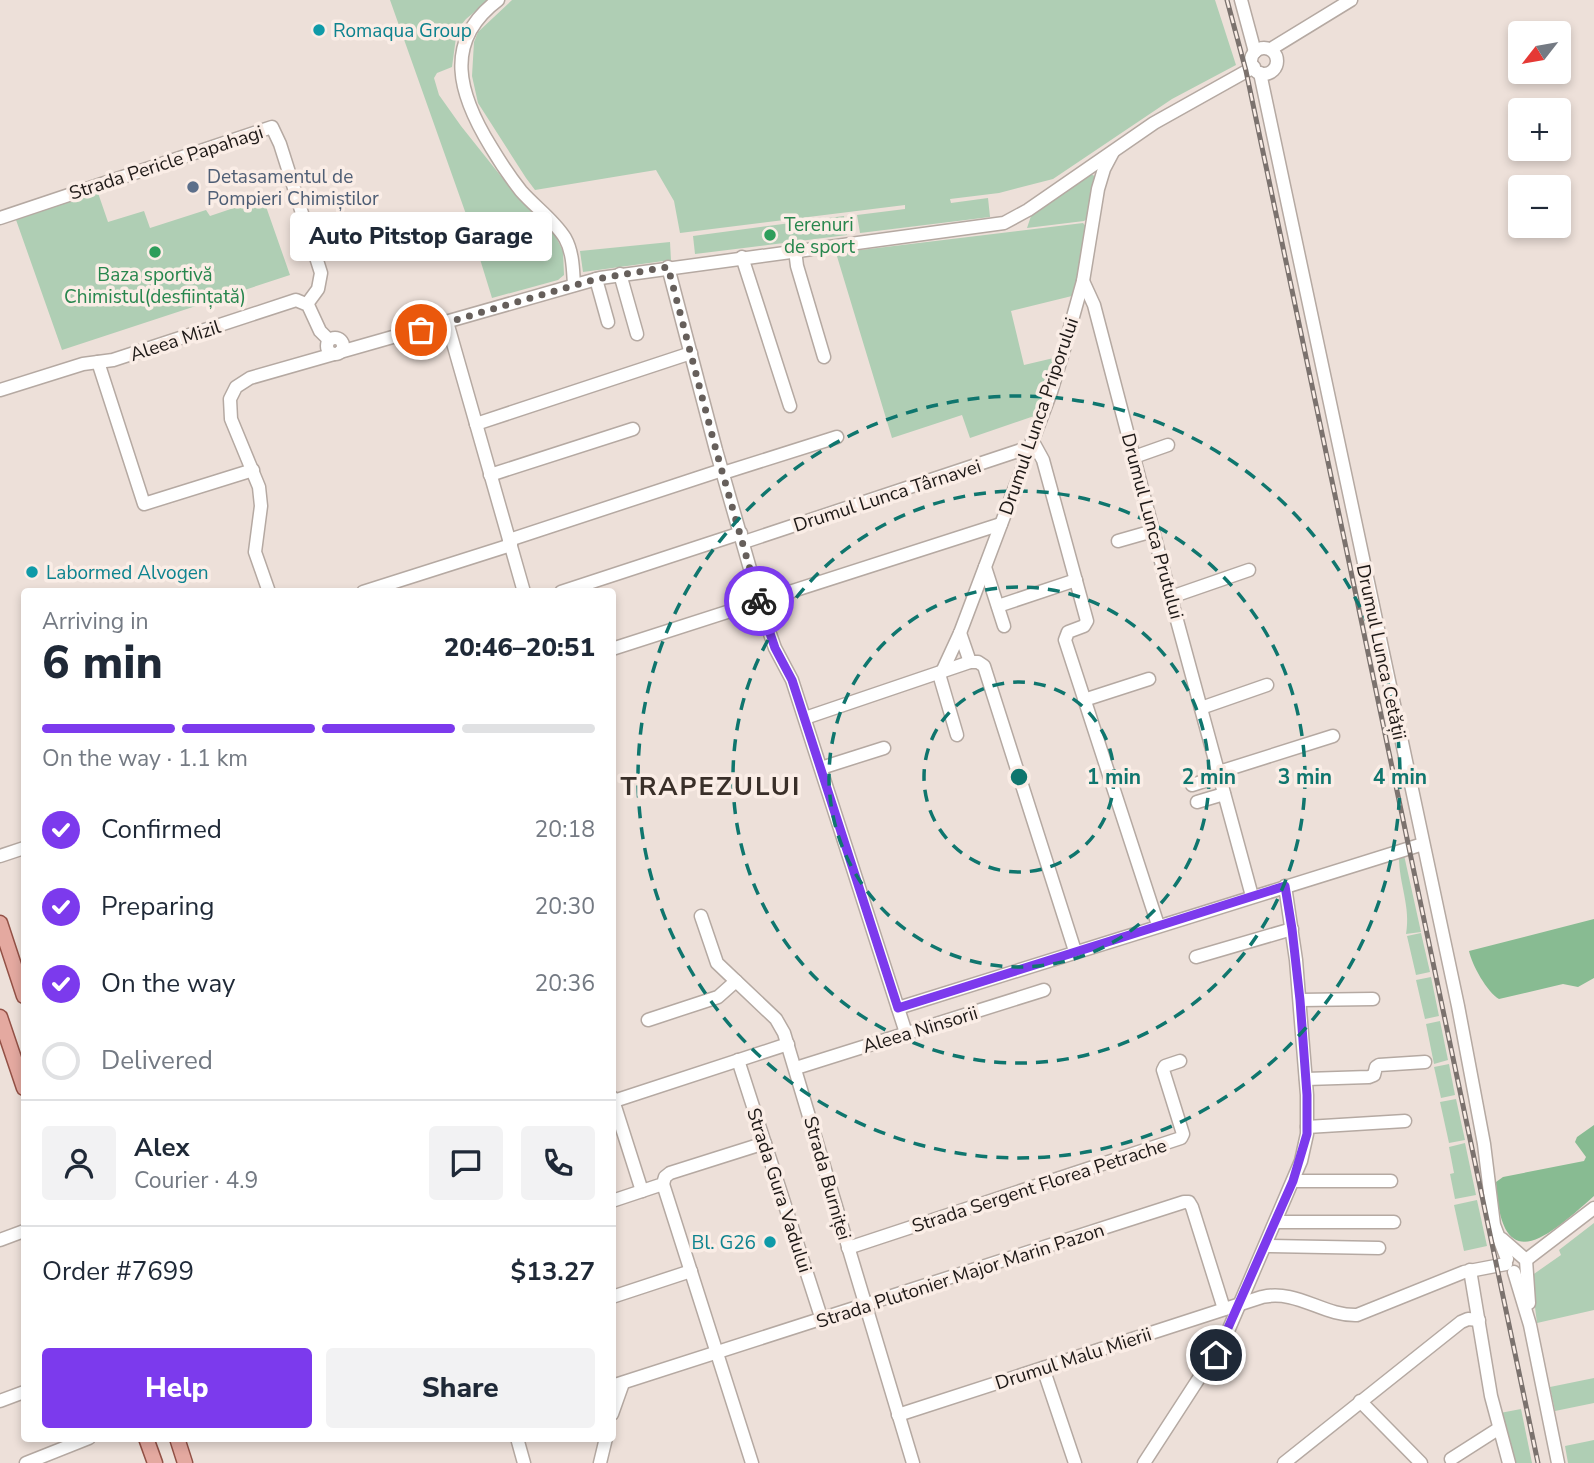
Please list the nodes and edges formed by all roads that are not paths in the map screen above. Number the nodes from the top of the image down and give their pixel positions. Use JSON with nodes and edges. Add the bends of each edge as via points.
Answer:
{"nodes":[{"id":1,"x":498,"y":0,"type":"edge"},
{"id":2,"x":1241,"y":0,"type":"edge"},
{"id":3,"x":1351,"y":0,"type":"edge"},
{"id":4,"x":1267,"y":52,"type":"junction"},
{"id":5,"x":1261,"y":71,"type":"junction"},
{"id":6,"x":1114,"y":150,"type":"junction"},
{"id":7,"x":0,"y":218,"type":"edge"},
{"id":8,"x":795,"y":250,"type":"junction"},
{"id":9,"x":742,"y":257,"type":"junction"},
{"id":10,"x":668,"y":267,"type":"junction"},
{"id":11,"x":620,"y":274,"type":"junction"},
{"id":12,"x":596,"y":279,"type":"junction"},
{"id":13,"x":1083,"y":281,"type":"junction"},
{"id":14,"x":575,"y":285,"type":"junction"},
{"id":15,"x":307,"y":304,"type":"junction"},
{"id":16,"x":607,"y":322,"type":"dead end"},
{"id":17,"x":447,"y":323,"type":"junction"},
{"id":18,"x":637,"y":334,"type":"dead end"},
{"id":19,"x":336,"y":347,"type":"junction"},
{"id":20,"x":691,"y":353,"type":"junction"},
{"id":21,"x":824,"y":357,"type":"dead end"},
{"id":22,"x":98,"y":362,"type":"junction"},
{"id":23,"x":0,"y":390,"type":"edge"},
{"id":24,"x":790,"y":406,"type":"dead end"},
{"id":25,"x":476,"y":424,"type":"junction"},
{"id":26,"x":633,"y":429,"type":"dead end"},
{"id":27,"x":836,"y":437,"type":"dead end"},
{"id":28,"x":1031,"y":444,"type":"junction"},
{"id":29,"x":1168,"y":446,"type":"dead end"},
{"id":30,"x":1134,"y":457,"type":"junction"},
{"id":31,"x":253,"y":470,"type":"junction"},
{"id":32,"x":723,"y":471,"type":"junction"},
{"id":33,"x":490,"y":475,"type":"junction"},
{"id":34,"x":1001,"y":524,"type":"junction"},
{"id":35,"x":1153,"y":531,"type":"junction"},
{"id":36,"x":742,"y":537,"type":"junction"},
{"id":37,"x":1118,"y":541,"type":"dead end"},
{"id":38,"x":510,"y":543,"type":"junction"},
{"id":39,"x":985,"y":567,"type":"junction"},
{"id":40,"x":1249,"y":570,"type":"dead end"},
{"id":41,"x":1076,"y":580,"type":"junction"},
{"id":42,"x":268,"y":588,"type":"edge"},
{"id":43,"x":375,"y":588,"type":"edge"},
{"id":44,"x":523,"y":588,"type":"edge"},
{"id":45,"x":574,"y":588,"type":"edge"},
{"id":46,"x":1171,"y":597,"type":"junction"},
{"id":47,"x":760,"y":601,"type":"junction"},
{"id":48,"x":998,"y":606,"type":"junction"},
{"id":49,"x":1004,"y":626,"type":"dead end"},
{"id":50,"x":960,"y":633,"type":"junction"},
{"id":51,"x":616,"y":648,"type":"edge"},
{"id":52,"x":970,"y":662,"type":"junction"},
{"id":53,"x":940,"y":673,"type":"junction"},
{"id":54,"x":1149,"y":679,"type":"dead end"},
{"id":55,"x":1267,"y":685,"type":"dead end"},
{"id":56,"x":1084,"y":700,"type":"junction"},
{"id":57,"x":1201,"y":708,"type":"junction"},
{"id":58,"x":805,"y":718,"type":"junction"},
{"id":59,"x":957,"y":735,"type":"dead end"},
{"id":60,"x":1333,"y":736,"type":"dead end"},
{"id":61,"x":884,"y":748,"type":"dead end"},
{"id":62,"x":821,"y":768,"type":"junction"},
{"id":63,"x":1219,"y":774,"type":"junction"},
{"id":64,"x":1192,"y":785,"type":"dead end"},
{"id":65,"x":1224,"y":794,"type":"junction"},
{"id":66,"x":1197,"y":802,"type":"dead end"},
{"id":67,"x":1423,"y":844,"type":"junction"},
{"id":68,"x":21,"y":849,"type":"edge"},
{"id":69,"x":0,"y":856,"type":"edge"},
{"id":70,"x":1285,"y":886,"type":"junction"},
{"id":71,"x":1252,"y":896,"type":"junction"},
{"id":72,"x":701,"y":916,"type":"dead end"},
{"id":73,"x":0,"y":923,"type":"edge"},
{"id":74,"x":1158,"y":925,"type":"junction"},
{"id":75,"x":1292,"y":929,"type":"junction"},
{"id":76,"x":1075,"y":951,"type":"junction"},
{"id":77,"x":1196,"y":957,"type":"dead end"},
{"id":78,"x":736,"y":981,"type":"junction"},
{"id":79,"x":21,"y":987,"type":"edge"},
{"id":80,"x":1044,"y":990,"type":"dead end"},
{"id":81,"x":1373,"y":999,"type":"dead end"},
{"id":82,"x":1300,"y":1000,"type":"junction"},
{"id":83,"x":898,"y":1008,"type":"junction"},
{"id":84,"x":0,"y":1017,"type":"edge"},
{"id":85,"x":649,"y":1020,"type":"dead end"},
{"id":86,"x":906,"y":1033,"type":"junction"},
{"id":87,"x":788,"y":1044,"type":"junction"},
{"id":88,"x":5,"y":1051,"type":"edge"},
{"id":89,"x":738,"y":1060,"type":"junction"},
{"id":90,"x":1180,"y":1062,"type":"dead end"},
{"id":91,"x":1424,"y":1062,"type":"dead end"},
{"id":92,"x":796,"y":1069,"type":"junction"},
{"id":93,"x":1306,"y":1079,"type":"junction"},
{"id":94,"x":21,"y":1082,"type":"edge"},
{"id":95,"x":616,"y":1098,"type":"edge"},
{"id":96,"x":616,"y":1109,"type":"edge"},
{"id":97,"x":1405,"y":1121,"type":"dead end"},
{"id":98,"x":1307,"y":1126,"type":"junction"},
{"id":99,"x":765,"y":1143,"type":"junction"},
{"id":100,"x":1293,"y":1181,"type":"junction"},
{"id":101,"x":1391,"y":1181,"type":"dead end"},
{"id":102,"x":663,"y":1184,"type":"junction"},
{"id":103,"x":642,"y":1191,"type":"junction"},
{"id":104,"x":616,"y":1200,"type":"edge"},
{"id":105,"x":1594,"y":1208,"type":"edge"},
{"id":106,"x":1276,"y":1222,"type":"junction"},
{"id":107,"x":1394,"y":1222,"type":"dead end"},
{"id":108,"x":21,"y":1232,"type":"edge"},
{"id":109,"x":0,"y":1240,"type":"edge"},
{"id":110,"x":1265,"y":1246,"type":"junction"},
{"id":111,"x":848,"y":1248,"type":"junction"},
{"id":112,"x":1379,"y":1248,"type":"dead end"},
{"id":113,"x":1517,"y":1261,"type":"junction"},
{"id":114,"x":1470,"y":1270,"type":"junction"},
{"id":115,"x":691,"y":1271,"type":"junction"},
{"id":116,"x":616,"y":1296,"type":"edge"},
{"id":117,"x":1239,"y":1304,"type":"junction"},
{"id":118,"x":865,"y":1306,"type":"junction"},
{"id":119,"x":1224,"y":1309,"type":"junction"},
{"id":120,"x":822,"y":1320,"type":"junction"},
{"id":121,"x":1479,"y":1320,"type":"junction"},
{"id":122,"x":718,"y":1353,"type":"junction"},
{"id":123,"x":1043,"y":1368,"type":"junction"},
{"id":124,"x":618,"y":1385,"type":"edge"},
{"id":125,"x":21,"y":1393,"type":"edge"},
{"id":126,"x":0,"y":1401,"type":"edge"},
{"id":127,"x":1360,"y":1401,"type":"junction"},
{"id":128,"x":898,"y":1415,"type":"junction"},
{"id":129,"x":1498,"y":1429,"type":"junction"},
{"id":130,"x":79,"y":1442,"type":"edge"},
{"id":131,"x":147,"y":1442,"type":"edge"},
{"id":132,"x":178,"y":1442,"type":"edge"},
{"id":133,"x":518,"y":1442,"type":"edge"},
{"id":134,"x":605,"y":1442,"type":"edge"},
{"id":135,"x":1451,"y":1459,"type":"dead end"},
{"id":136,"x":1290,"y":1461,"type":"edge"},
{"id":137,"x":26,"y":1463,"type":"edge"},
{"id":138,"x":155,"y":1463,"type":"edge"},
{"id":139,"x":185,"y":1463,"type":"edge"},
{"id":140,"x":524,"y":1463,"type":"edge"},
{"id":141,"x":600,"y":1463,"type":"edge"},
{"id":142,"x":752,"y":1463,"type":"edge"},
{"id":143,"x":913,"y":1463,"type":"edge"},
{"id":144,"x":1075,"y":1463,"type":"edge"},
{"id":145,"x":1144,"y":1463,"type":"edge"},
{"id":146,"x":1421,"y":1463,"type":"edge"},
{"id":147,"x":1509,"y":1463,"type":"edge"},
{"id":148,"x":1558,"y":1463,"type":"edge"}],
"edges":[{"from":1,"to":14,"type":"street","via":[[467,36],[461,64],[463,86],[479,125],[512,180],[565,238]]},
{"from":2,"to":4,"type":"street","name":"Drumul Lunca Cetății"},
{"from":3,"to":4,"type":"street"},
{"from":4,"to":5,"type":"street","via":[[1276,66]]},
{"from":4,"to":5,"type":"street","name":"Drumul Lunca Cetății","via":[[1252,57]]},
{"from":5,"to":6,"type":"street","via":[[1173,112]]},
{"from":5,"to":67,"type":"street","name":"Drumul Lunca Cetății"},
{"from":6,"to":8,"type":"street","via":[[1004,223]]},
{"from":6,"to":13,"type":"street","name":"Drumul Lunca Priporului","via":[[1098,189]]},
{"from":7,"to":15,"type":"street","name":"Strada Pericle Papahagi","via":[[272,127],[321,273],[318,289]]},
{"from":8,"to":9,"type":"street"},
{"from":8,"to":21,"type":"street"},
{"from":9,"to":10,"type":"street"},
{"from":9,"to":24,"type":"street"},
{"from":10,"to":11,"type":"street"},
{"from":10,"to":20,"type":"street"},
{"from":11,"to":12,"type":"street"},
{"from":11,"to":18,"type":"street"},
{"from":12,"to":14,"type":"street"},
{"from":12,"to":16,"type":"street"},
{"from":13,"to":28,"type":"street","name":"Drumul Lunca Priporului"},
{"from":13,"to":30,"type":"street","name":"Drumul Lunca Prutului","via":[[1094,305]]},
{"from":14,"to":17,"type":"street"},
{"from":15,"to":19,"type":"street","via":[[320,331]]},
{"from":15,"to":22,"type":"street","name":"Aleea Mizil","via":[[293,301]]},
{"from":17,"to":19,"type":"street"},
{"from":17,"to":25,"type":"street"},
{"from":19,"to":31,"type":"street","via":[[236,387],[230,413]]},
{"from":20,"to":25,"type":"street"},
{"from":20,"to":32,"type":"street"},
{"from":22,"to":23,"type":"street","name":"Aleea Mizil"},
{"from":22,"to":31,"type":"street","via":[[144,505]]},
{"from":25,"to":33,"type":"street"},
{"from":26,"to":33,"type":"street"},
{"from":27,"to":32,"type":"street"},
{"from":28,"to":34,"type":"street","name":"Drumul Lunca Priporului"},
{"from":28,"to":36,"type":"street","name":"Drumul Lunca Târnavei"},
{"from":28,"to":41,"type":"street","via":[[1045,466]]},
{"from":29,"to":30,"type":"street"},
{"from":30,"to":35,"type":"street","name":"Drumul Lunca Prutului"},
{"from":31,"to":42,"type":"street","via":[[261,500],[256,556]]},
{"from":32,"to":36,"type":"street"},
{"from":32,"to":38,"type":"street"},
{"from":33,"to":38,"type":"street"},
{"from":34,"to":39,"type":"street","name":"Drumul Lunca Priporului"},
{"from":34,"to":47,"type":"street"},
{"from":35,"to":37,"type":"street"},
{"from":35,"to":46,"type":"street","name":"Drumul Lunca Prutului"},
{"from":36,"to":45,"type":"street","name":"Drumul Lunca Târnavei"},
{"from":36,"to":47,"type":"street"},
{"from":38,"to":43,"type":"street"},
{"from":38,"to":44,"type":"street"},
{"from":39,"to":48,"type":"street"},
{"from":39,"to":50,"type":"street","name":"Drumul Lunca Priporului"},
{"from":40,"to":46,"type":"street"},
{"from":41,"to":48,"type":"street"},
{"from":41,"to":56,"type":"street","via":[[1087,623],[1068,632],[1065,640]]},
{"from":46,"to":57,"type":"street","name":"Drumul Lunca Prutului"},
{"from":47,"to":51,"type":"street"},
{"from":47,"to":58,"type":"street"},
{"from":48,"to":49,"type":"street"},
{"from":50,"to":52,"type":"street"},
{"from":50,"to":53,"type":"street","name":"Drumul Lunca Priporului"},
{"from":52,"to":53,"type":"street"},
{"from":52,"to":76,"type":"street","via":[[984,666]]},
{"from":53,"to":58,"type":"street"},
{"from":53,"to":59,"type":"street"},
{"from":54,"to":56,"type":"street"},
{"from":55,"to":57,"type":"street"},
{"from":56,"to":74,"type":"street"},
{"from":57,"to":63,"type":"street","name":"Drumul Lunca Prutului"},
{"from":58,"to":62,"type":"street"},
{"from":60,"to":63,"type":"street"},
{"from":61,"to":62,"type":"street"},
{"from":62,"to":83,"type":"street"},
{"from":63,"to":64,"type":"street"},
{"from":63,"to":65,"type":"street","name":"Drumul Lunca Prutului"},
{"from":65,"to":66,"type":"street"},
{"from":65,"to":71,"type":"street","name":"Drumul Lunca Prutului"},
{"from":67,"to":70,"type":"street"},
{"from":67,"to":113,"type":"street","name":"Drumul Lunca Cetății","via":[[1478,1111],[1494,1225],[1500,1245]]},
{"from":68,"to":69,"type":"street"},
{"from":70,"to":71,"type":"street"},
{"from":70,"to":75,"type":"street"},
{"from":71,"to":74,"type":"street"},
{"from":72,"to":78,"type":"street","name":"Strada Burniței","via":[[715,959]]},
{"from":73,"to":79,"type":"main road"},
{"from":74,"to":76,"type":"street"},
{"from":75,"to":77,"type":"street"},
{"from":75,"to":82,"type":"street"},
{"from":76,"to":83,"type":"street"},
{"from":78,"to":85,"type":"street","via":[[713,999]]},
{"from":78,"to":87,"type":"street","name":"Strada Burniței","via":[[776,1019]]},
{"from":80,"to":86,"type":"street","name":"Aleea Ninsorii"},
{"from":81,"to":82,"type":"street"},
{"from":82,"to":93,"type":"street"},
{"from":83,"to":86,"type":"street"},
{"from":84,"to":88,"type":"main road"},
{"from":86,"to":92,"type":"street","name":"Aleea Ninsorii"},
{"from":87,"to":89,"type":"street"},
{"from":87,"to":92,"type":"street","name":"Strada Burniței"},
{"from":88,"to":94,"type":"main road"},
{"from":89,"to":95,"type":"street"},
{"from":89,"to":99,"type":"street","name":"Strada Gura Vadului"},
{"from":90,"to":111,"type":"street","name":"Strada Sergent Florea Petrache","via":[[1163,1070],[1181,1138]]},
{"from":91,"to":93,"type":"street","via":[[1379,1065],[1369,1077]]},
{"from":92,"to":111,"type":"street","name":"Strada Burniței"},
{"from":93,"to":98,"type":"street"},
{"from":96,"to":103,"type":"street"},
{"from":97,"to":98,"type":"street"},
{"from":98,"to":100,"type":"street"},
{"from":99,"to":102,"type":"street","via":[[670,1173]]},
{"from":99,"to":120,"type":"street","name":"Strada Gura Vadului"},
{"from":100,"to":101,"type":"street"},
{"from":100,"to":106,"type":"street"},
{"from":102,"to":103,"type":"street"},
{"from":102,"to":115,"type":"street"},
{"from":103,"to":104,"type":"street"},
{"from":105,"to":113,"type":"street"},
{"from":106,"to":107,"type":"street"},
{"from":106,"to":110,"type":"street"},
{"from":108,"to":109,"type":"street"},
{"from":110,"to":112,"type":"street"},
{"from":110,"to":117,"type":"street"},
{"from":111,"to":118,"type":"street","name":"Strada Burniței"},
{"from":113,"to":114,"type":"street","name":"Drumul Malu Mierii"},
{"from":113,"to":148,"type":"street","name":"Drumul Lunca Cetății"},
{"from":114,"to":117,"type":"street","name":"Drumul Malu Mierii","via":[[1357,1315],[1287,1295]]},
{"from":114,"to":121,"type":"street"},
{"from":115,"to":116,"type":"street"},
{"from":115,"to":122,"type":"street"},
{"from":117,"to":119,"type":"street","name":"Drumul Malu Mierii"},
{"from":117,"to":145,"type":"street","via":[[1216,1355]]},
{"from":118,"to":119,"type":"street","name":"Strada Plutonier Major Marin Pazon","via":[[1189,1202]]},
{"from":118,"to":120,"type":"street","name":"Strada Plutonier Major Marin Pazon"},
{"from":118,"to":128,"type":"street","name":"Strada Burniței"},
{"from":119,"to":123,"type":"street","name":"Drumul Malu Mierii"},
{"from":120,"to":122,"type":"street","name":"Strada Plutonier Major Marin Pazon"},
{"from":121,"to":127,"type":"street","via":[[1461,1322]]},
{"from":121,"to":129,"type":"street"},
{"from":122,"to":124,"type":"street","name":"Strada Plutonier Major Marin Pazon"},
{"from":122,"to":142,"type":"street"},
{"from":123,"to":128,"type":"street","name":"Drumul Malu Mierii"},
{"from":123,"to":144,"type":"street"},
{"from":125,"to":126,"type":"street"},
{"from":127,"to":136,"type":"street"},
{"from":127,"to":146,"type":"street"},
{"from":128,"to":143,"type":"street","name":"Strada Burniței"},
{"from":129,"to":135,"type":"street"},
{"from":129,"to":147,"type":"street"},
{"from":130,"to":137,"type":"street"},
{"from":131,"to":138,"type":"main road"},
{"from":132,"to":139,"type":"main road"},
{"from":133,"to":140,"type":"street"},
{"from":134,"to":141,"type":"street"}]}
